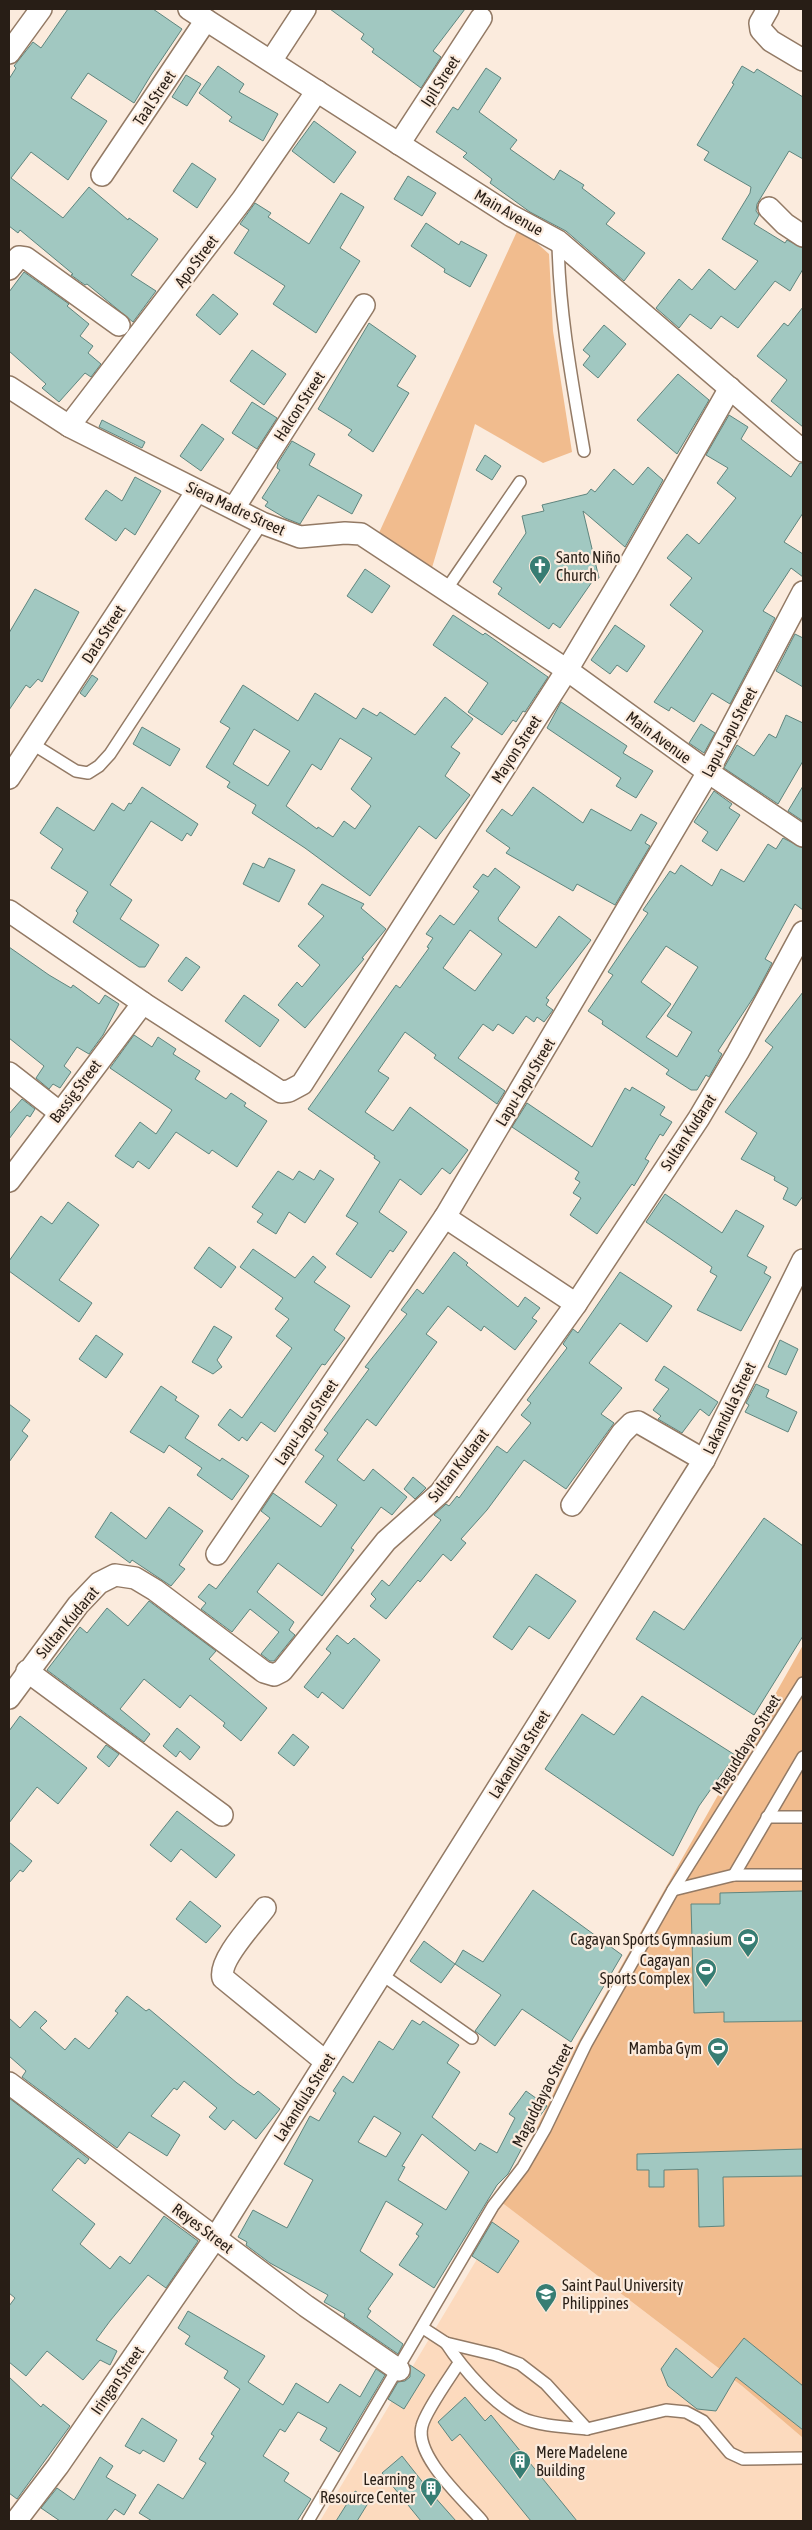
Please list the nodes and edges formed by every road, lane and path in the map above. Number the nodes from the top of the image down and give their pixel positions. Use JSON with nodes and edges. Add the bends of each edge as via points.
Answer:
{"nodes":[{"id":1,"x":42,"y":9,"type":"edge"},
{"id":2,"x":188,"y":9,"type":"edge"},
{"id":3,"x":305,"y":9,"type":"edge"},
{"id":4,"x":765,"y":12,"type":"edge"},
{"id":5,"x":481,"y":18,"type":"dead end"},
{"id":6,"x":206,"y":20,"type":"junction"},
{"id":7,"x":9,"y":53,"type":"edge"},
{"id":8,"x":803,"y":60,"type":"edge"},
{"id":9,"x":271,"y":61,"type":"junction"},
{"id":10,"x":316,"y":91,"type":"junction"},
{"id":11,"x":399,"y":144,"type":"junction"},
{"id":12,"x":102,"y":175,"type":"dead end"},
{"id":13,"x":769,"y":208,"type":"dead end"},
{"id":14,"x":803,"y":236,"type":"edge"},
{"id":15,"x":558,"y":240,"type":"junction"},
{"id":16,"x":9,"y":269,"type":"edge"},
{"id":17,"x":364,"y":305,"type":"dead end"},
{"id":18,"x":119,"y":325,"type":"dead end"},
{"id":19,"x":9,"y":387,"type":"edge"},
{"id":20,"x":730,"y":388,"type":"junction"},
{"id":21,"x":69,"y":426,"type":"junction"},
{"id":22,"x":584,"y":451,"type":"dead end"},
{"id":23,"x":803,"y":451,"type":"edge"},
{"id":24,"x":520,"y":482,"type":"dead end"},
{"id":25,"x":196,"y":491,"type":"junction"},
{"id":26,"x":234,"y":508,"type":"junction"},
{"id":27,"x":262,"y":523,"type":"junction"},
{"id":28,"x":446,"y":590,"type":"junction"},
{"id":29,"x":803,"y":592,"type":"edge"},
{"id":30,"x":567,"y":670,"type":"junction"},
{"id":31,"x":31,"y":743,"type":"junction"},
{"id":32,"x":708,"y":772,"type":"junction"},
{"id":33,"x":9,"y":778,"type":"edge"},
{"id":34,"x":803,"y":836,"type":"edge"},
{"id":35,"x":9,"y":911,"type":"edge"},
{"id":36,"x":803,"y":932,"type":"edge"},
{"id":37,"x":143,"y":1002,"type":"junction"},
{"id":38,"x":9,"y":1073,"type":"edge"},
{"id":39,"x":59,"y":1112,"type":"junction"},
{"id":40,"x":9,"y":1181,"type":"edge"},
{"id":41,"x":445,"y":1217,"type":"junction"},
{"id":42,"x":803,"y":1260,"type":"edge"},
{"id":43,"x":576,"y":1304,"type":"junction"},
{"id":44,"x":704,"y":1460,"type":"junction"},
{"id":45,"x":572,"y":1505,"type":"dead end"},
{"id":46,"x":217,"y":1554,"type":"dead end"},
{"id":47,"x":27,"y":1671,"type":"junction"},
{"id":48,"x":803,"y":1683,"type":"edge"},
{"id":49,"x":9,"y":1698,"type":"edge"},
{"id":50,"x":803,"y":1758,"type":"edge"},
{"id":51,"x":222,"y":1815,"type":"dead end"},
{"id":52,"x":803,"y":1817,"type":"edge"},
{"id":53,"x":767,"y":1818,"type":"junction"},
{"id":54,"x":734,"y":1875,"type":"junction"},
{"id":55,"x":803,"y":1875,"type":"edge"},
{"id":56,"x":673,"y":1890,"type":"junction"},
{"id":57,"x":265,"y":1908,"type":"dead end"},
{"id":58,"x":381,"y":1974,"type":"junction"},
{"id":59,"x":472,"y":2038,"type":"dead end"},
{"id":60,"x":326,"y":2062,"type":"junction"},
{"id":61,"x":9,"y":2083,"type":"edge"},
{"id":62,"x":216,"y":2237,"type":"junction"},
{"id":63,"x":423,"y":2328,"type":"junction"},
{"id":64,"x":446,"y":2343,"type":"junction"},
{"id":65,"x":459,"y":2363,"type":"junction"},
{"id":66,"x":399,"y":2370,"type":"junction"},
{"id":67,"x":587,"y":2428,"type":"junction"},
{"id":68,"x":803,"y":2458,"type":"edge"},
{"id":69,"x":16,"y":2521,"type":"edge"},
{"id":70,"x":308,"y":2521,"type":"edge"},
{"id":71,"x":482,"y":2521,"type":"edge"}],
"edges":[{"from":1,"to":7,"type":"street"},
{"from":2,"to":6,"type":"street","name":"Main Avenue"},
{"from":3,"to":9,"type":"street"},
{"from":4,"to":8,"type":"street","via":[[760,23],[764,35]]},
{"from":5,"to":11,"type":"street","name":"Ipil Street"},
{"from":6,"to":9,"type":"street","name":"Main Avenue"},
{"from":6,"to":12,"type":"street","name":"Taal Street"},
{"from":9,"to":10,"type":"street","name":"Main Avenue"},
{"from":10,"to":11,"type":"street","name":"Main Avenue"},
{"from":10,"to":21,"type":"street","name":"Apo Street","via":[[242,200]]},
{"from":11,"to":15,"type":"street","name":"Main Avenue","via":[[510,215]]},
{"from":13,"to":14,"type":"street"},
{"from":15,"to":20,"type":"street","name":"Main Avenue"},
{"from":15,"to":22,"type":"lane","via":[[564,334]]},
{"from":16,"to":18,"type":"street","via":[[19,258],[26,258]]},
{"from":17,"to":26,"type":"street","name":"Halcon Street"},
{"from":19,"to":21,"type":"street","name":"Siera Madre Street"},
{"from":20,"to":23,"type":"street","name":"Main Avenue"},
{"from":20,"to":30,"type":"street","name":"Mayon Street"},
{"from":21,"to":25,"type":"street","name":"Siera Madre Street"},
{"from":24,"to":28,"type":"lane"},
{"from":25,"to":26,"type":"street","name":"Siera Madre Street"},
{"from":25,"to":31,"type":"street","name":"Data Street"},
{"from":26,"to":27,"type":"street","name":"Siera Madre Street"},
{"from":27,"to":28,"type":"street","name":"Siera Madre Street","via":[[300,537],[345,532],[361,534]]},
{"from":27,"to":31,"type":"lane","via":[[99,766],[88,774],[76,771]]},
{"from":28,"to":30,"type":"street","name":"Siera Madre Street"},
{"from":29,"to":32,"type":"street","name":"Lapu-Lapu Street"},
{"from":30,"to":32,"type":"street","name":"Main Avenue"},
{"from":30,"to":37,"type":"street","name":"Mayon Street","via":[[302,1084],[281,1092]]},
{"from":31,"to":33,"type":"street","name":"Data Street"},
{"from":32,"to":34,"type":"street","name":"Main Avenue"},
{"from":32,"to":41,"type":"street","name":"Lapu-Lapu Street"},
{"from":35,"to":37,"type":"street"},
{"from":36,"to":43,"type":"street","name":"Sultan Kudarat","via":[[699,1118]]},
{"from":37,"to":39,"type":"street","name":"Bassig Street"},
{"from":38,"to":39,"type":"street"},
{"from":39,"to":40,"type":"street","name":"Bassig Street"},
{"from":41,"to":43,"type":"street"},
{"from":41,"to":46,"type":"street","name":"Lapu-Lapu Street"},
{"from":42,"to":44,"type":"street","name":"Lakandula Street"},
{"from":43,"to":47,"type":"street","name":"Sultan Kudarat","via":[[440,1492],[386,1541],[282,1671],[274,1675],[264,1672],[155,1590],[135,1578],[115,1575],[99,1583],[78,1605]]},
{"from":44,"to":45,"type":"street","via":[[638,1422],[632,1423]]},
{"from":44,"to":58,"type":"street","name":"Lakandula Street"},
{"from":47,"to":49,"type":"street","name":"Sultan Kudarat"},
{"from":47,"to":51,"type":"street"},
{"from":48,"to":56,"type":"lane","name":"Maguddayao Street"},
{"from":50,"to":53,"type":"lane"},
{"from":52,"to":53,"type":"lane"},
{"from":53,"to":54,"type":"lane"},
{"from":54,"to":55,"type":"lane"},
{"from":54,"to":56,"type":"lane"},
{"from":56,"to":63,"type":"lane","name":"Maguddayao Street","via":[[586,2044],[545,2129],[523,2167],[493,2206]]},
{"from":57,"to":60,"type":"street","via":[[227,1959],[223,1978]]},
{"from":58,"to":59,"type":"lane"},
{"from":58,"to":60,"type":"street","name":"Lakandula Street"},
{"from":60,"to":62,"type":"street","name":"Lakandula Street"},
{"from":61,"to":62,"type":"street","name":"Reyes Street"},
{"from":62,"to":66,"type":"street","name":"Reyes Street","via":[[306,2306]]},
{"from":62,"to":69,"type":"street","name":"Iringan Street","via":[[58,2466]]},
{"from":63,"to":64,"type":"lane"},
{"from":63,"to":66,"type":"lane","name":"Maguddayao Street"},
{"from":64,"to":65,"type":"lane"},
{"from":64,"to":67,"type":"lane","via":[[520,2364],[546,2384]]},
{"from":65,"to":67,"type":"lane","via":[[523,2419]]},
{"from":65,"to":71,"type":"lane","via":[[422,2425],[420,2437],[437,2470]]},
{"from":66,"to":70,"type":"lane","name":"Maguddayao Street"},
{"from":67,"to":68,"type":"lane","via":[[666,2410],[686,2412],[703,2421],[730,2453],[743,2459]]}]}
